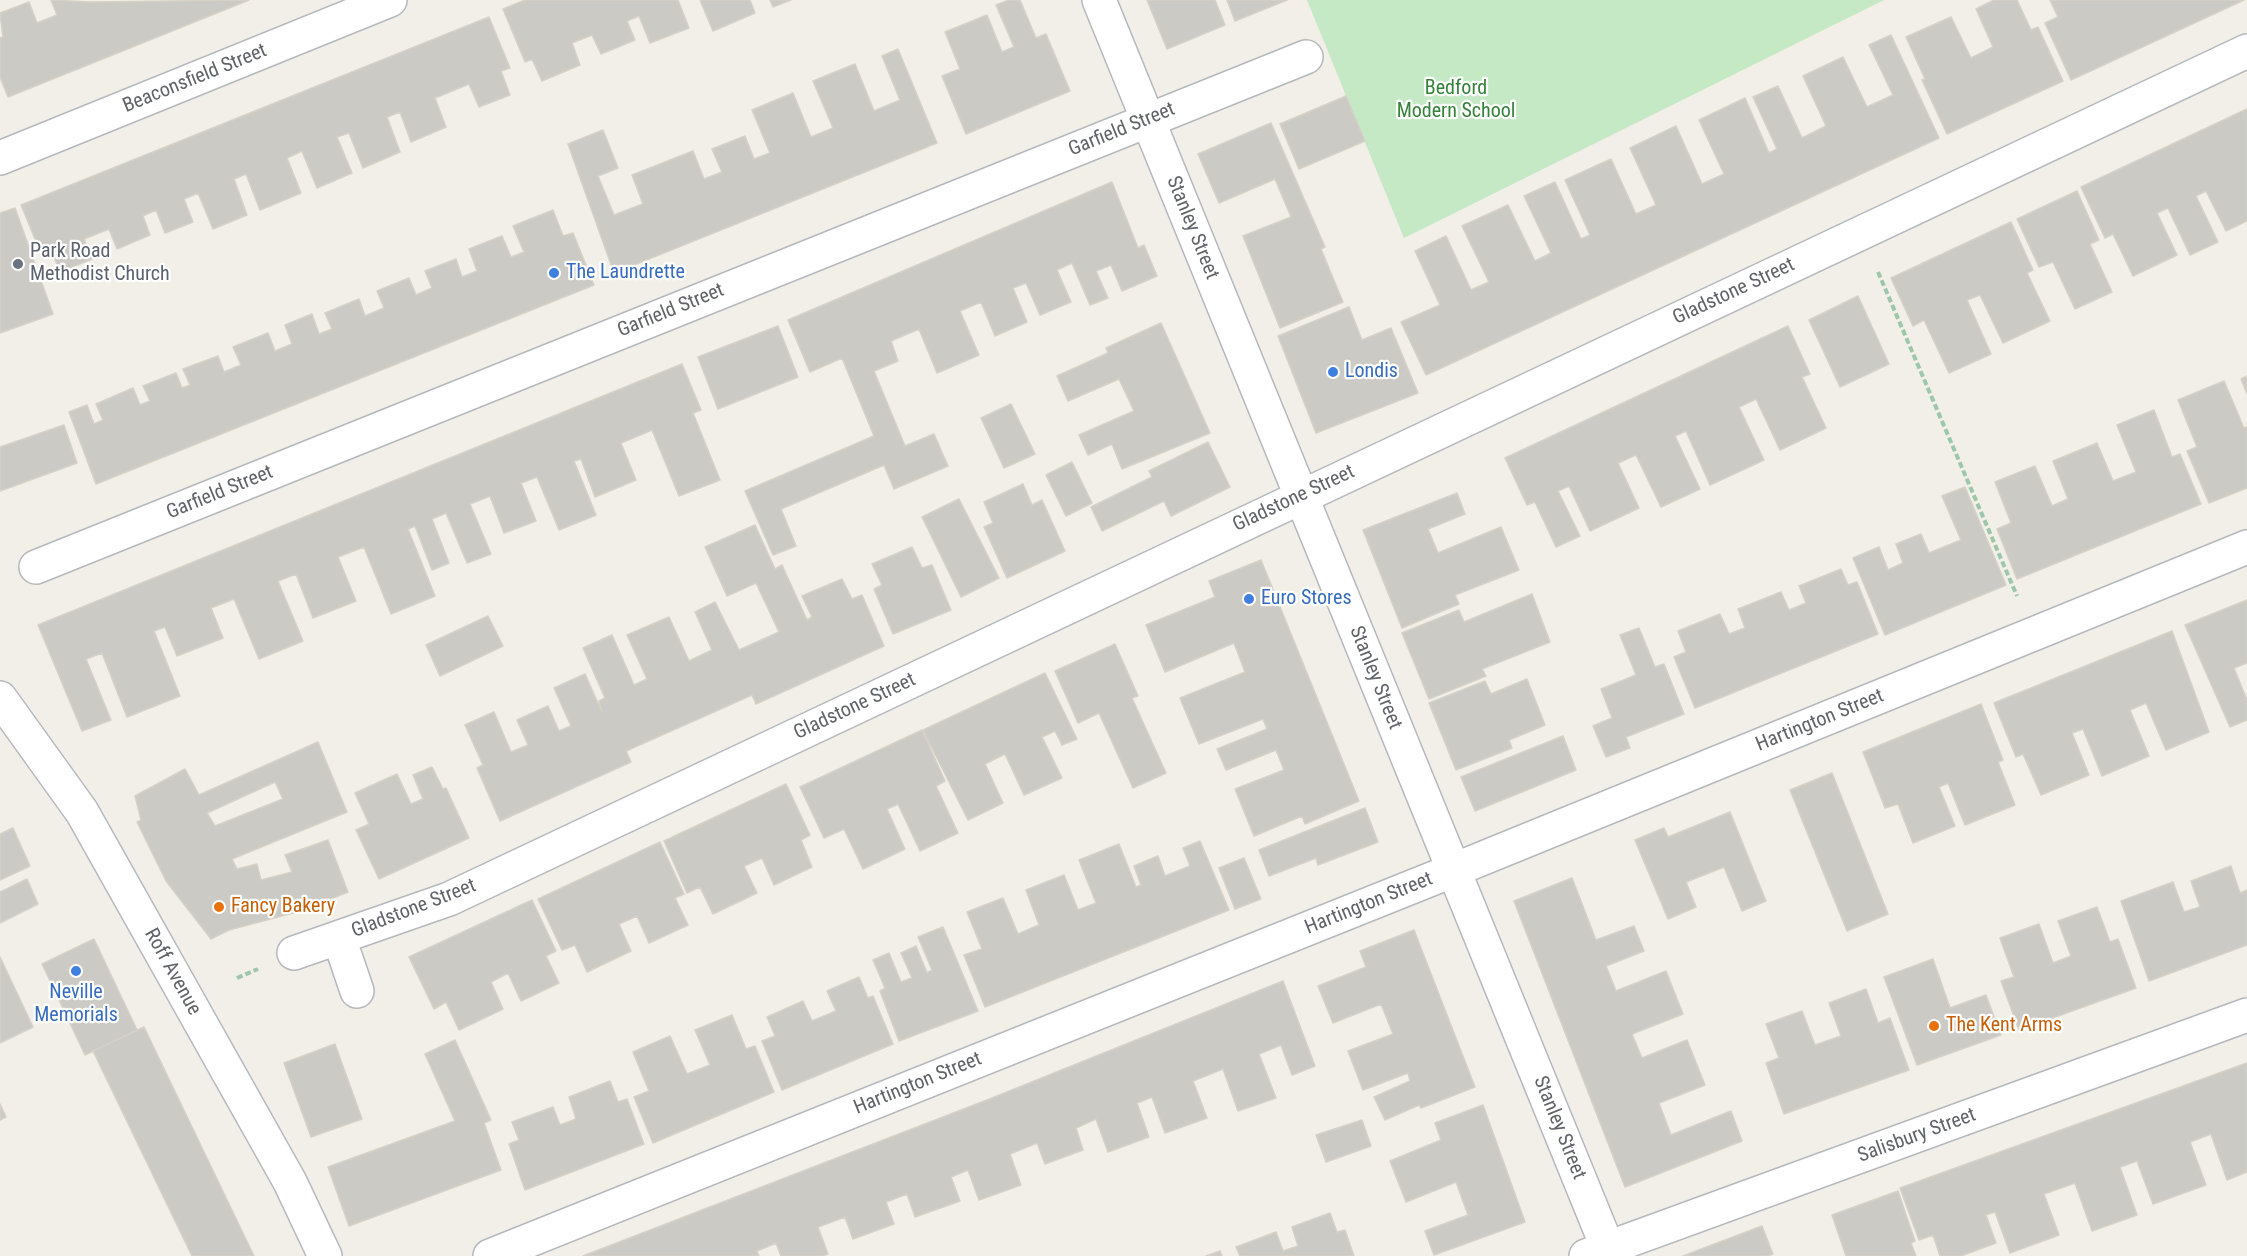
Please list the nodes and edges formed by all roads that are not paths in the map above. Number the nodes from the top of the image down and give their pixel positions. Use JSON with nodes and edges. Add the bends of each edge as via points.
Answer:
{"nodes":[{"id":1,"x":390,"y":0,"type":"edge"},
{"id":2,"x":1099,"y":0,"type":"edge"},
{"id":3,"x":2247,"y":51,"type":"edge"},
{"id":4,"x":1306,"y":57,"type":"dead end"},
{"id":5,"x":1148,"y":119,"type":"junction"},
{"id":6,"x":0,"y":158,"type":"edge"},
{"id":7,"x":1301,"y":495,"type":"junction"},
{"id":8,"x":2247,"y":547,"type":"edge"},
{"id":9,"x":36,"y":567,"type":"dead end"},
{"id":10,"x":0,"y":698,"type":"edge"},
{"id":11,"x":1454,"y":870,"type":"junction"},
{"id":12,"x":339,"y":938,"type":"junction"},
{"id":13,"x":294,"y":953,"type":"dead end"},
{"id":14,"x":357,"y":991,"type":"dead end"},
{"id":15,"x":2247,"y":1015,"type":"edge"},
{"id":16,"x":1602,"y":1253,"type":"edge"},
{"id":17,"x":325,"y":1256,"type":"edge"},
{"id":18,"x":490,"y":1256,"type":"edge"}],
"edges":[{"from":1,"to":6,"type":"street","name":"Beaconsfield Street"},
{"from":2,"to":5,"type":"street","name":"Stanley Street"},
{"from":3,"to":7,"type":"street","name":"Gladstone Street"},
{"from":4,"to":5,"type":"street","name":"Garfield Street"},
{"from":5,"to":7,"type":"street","name":"Stanley Street"},
{"from":5,"to":9,"type":"street","name":"Garfield Street"},
{"from":7,"to":11,"type":"street","name":"Stanley Street"},
{"from":7,"to":12,"type":"street","name":"Gladstone Street","via":[[449,899]]},
{"from":8,"to":11,"type":"street","name":"Hartington Street"},
{"from":10,"to":17,"type":"street","name":"Roff Avenue","via":[[82,812],[290,1182]]},
{"from":11,"to":16,"type":"street","name":"Stanley Street"},
{"from":11,"to":18,"type":"street","name":"Hartington Street"},
{"from":12,"to":13,"type":"street","name":"Gladstone Street"},
{"from":12,"to":14,"type":"street","name":"Gladstone Street"},
{"from":15,"to":16,"type":"street","name":"Salisbury Street"}]}
